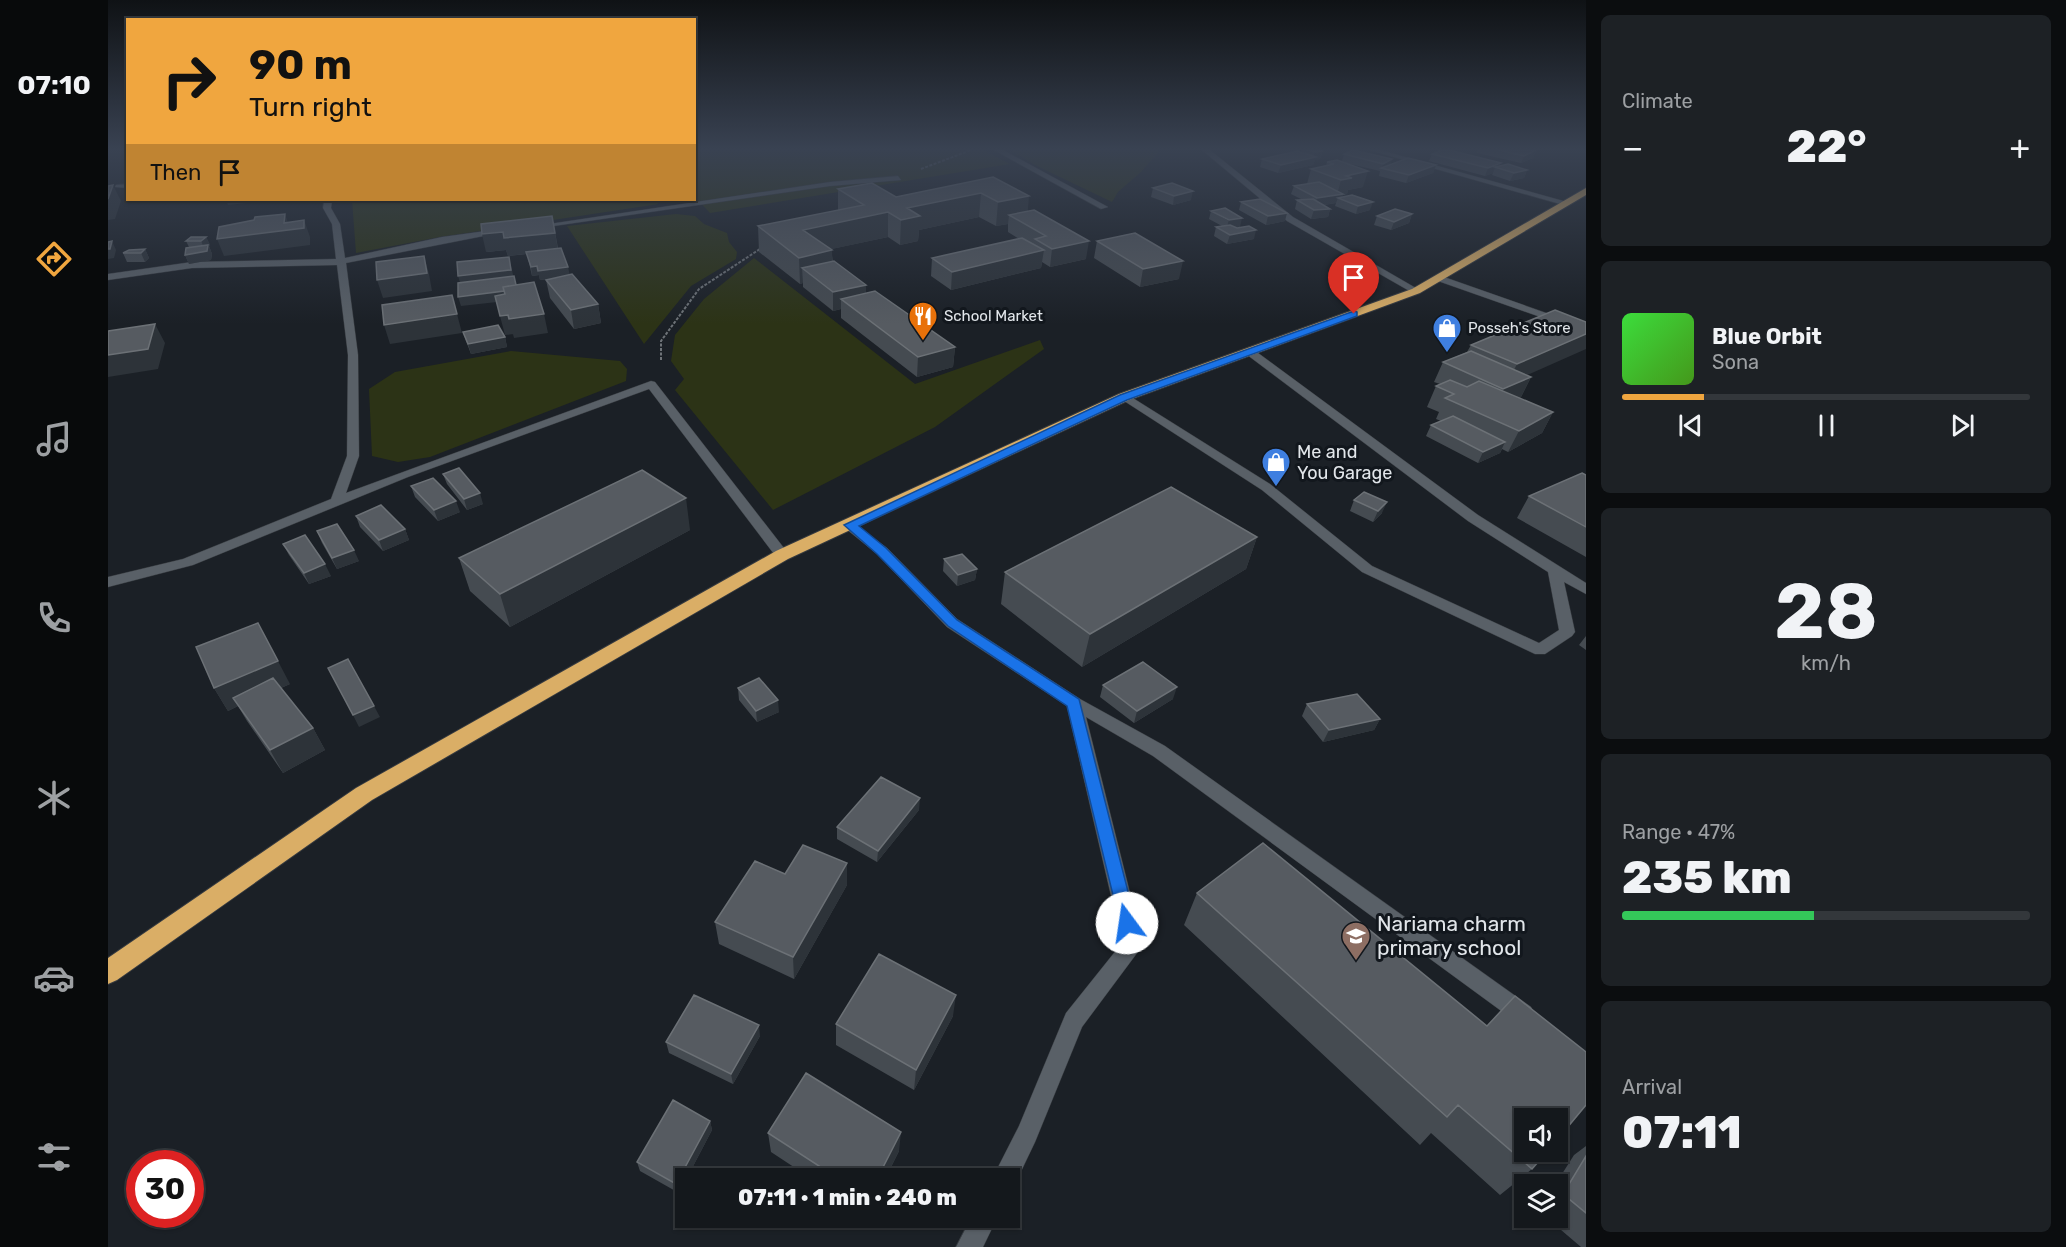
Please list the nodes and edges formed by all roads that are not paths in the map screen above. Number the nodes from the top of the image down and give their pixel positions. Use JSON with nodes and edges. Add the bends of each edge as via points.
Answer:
{"nodes":[{"id":1,"x":327,"y":208,"type":"edge"},
{"id":2,"x":663,"y":208,"type":"edge"},
{"id":3,"x":1277,"y":208,"type":"edge"},
{"id":4,"x":1553,"y":208,"type":"edge"},
{"id":5,"x":519,"y":229,"type":"edge"},
{"id":6,"x":508,"y":231,"type":"edge"},
{"id":7,"x":339,"y":262,"type":"junction"},
{"id":8,"x":108,"y":277,"type":"edge"},
{"id":9,"x":1441,"y":279,"type":"junction"},
{"id":10,"x":1416,"y":291,"type":"junction"},
{"id":11,"x":1586,"y":330,"type":"edge"},
{"id":12,"x":1250,"y":352,"type":"junction"},
{"id":13,"x":1124,"y":397,"type":"junction"},
{"id":14,"x":337,"y":499,"type":"junction"},
{"id":15,"x":850,"y":525,"type":"junction"},
{"id":16,"x":782,"y":555,"type":"junction"},
{"id":17,"x":1555,"y":570,"type":"junction"},
{"id":18,"x":108,"y":582,"type":"edge"},
{"id":19,"x":1586,"y":589,"type":"edge"},
{"id":20,"x":1074,"y":703,"type":"junction"},
{"id":21,"x":108,"y":972,"type":"edge"},
{"id":22,"x":1537,"y":1023,"type":"edge"},
{"id":23,"x":1010,"y":1168,"type":"edge"},
{"id":24,"x":979,"y":1228,"type":"edge"},
{"id":25,"x":969,"y":1247,"type":"edge"}],
"edges":[{"from":1,"to":7,"type":"street","via":[[336,224]]},
{"from":2,"to":5,"type":"street"},
{"from":3,"to":10,"type":"street"},
{"from":4,"to":9,"type":"highway"},
{"from":6,"to":7,"type":"street","via":[[442,240]]},
{"from":7,"to":8,"type":"street","via":[[192,265]]},
{"from":7,"to":14,"type":"street","via":[[353,355],[353,456]]},
{"from":9,"to":10,"type":"highway"},
{"from":9,"to":11,"type":"street"},
{"from":10,"to":12,"type":"highway"},
{"from":12,"to":13,"type":"highway"},
{"from":12,"to":17,"type":"street","via":[[1473,518]]},
{"from":13,"to":15,"type":"highway"},
{"from":13,"to":17,"type":"street","via":[[1266,487],[1367,569],[1540,650],[1567,632]]},
{"from":14,"to":16,"type":"street","via":[[651,384]]},
{"from":14,"to":18,"type":"street","via":[[188,562]]},
{"from":15,"to":16,"type":"highway"},
{"from":15,"to":20,"type":"street","via":[[882,551],[952,623]]},
{"from":16,"to":21,"type":"highway","via":[[364,794]]},
{"from":17,"to":19,"type":"street"},
{"from":20,"to":22,"type":"street","via":[[1159,751]]},
{"from":20,"to":23,"type":"street","via":[[1132,945],[1074,1020]]},
{"from":24,"to":25,"type":"street"}]}
